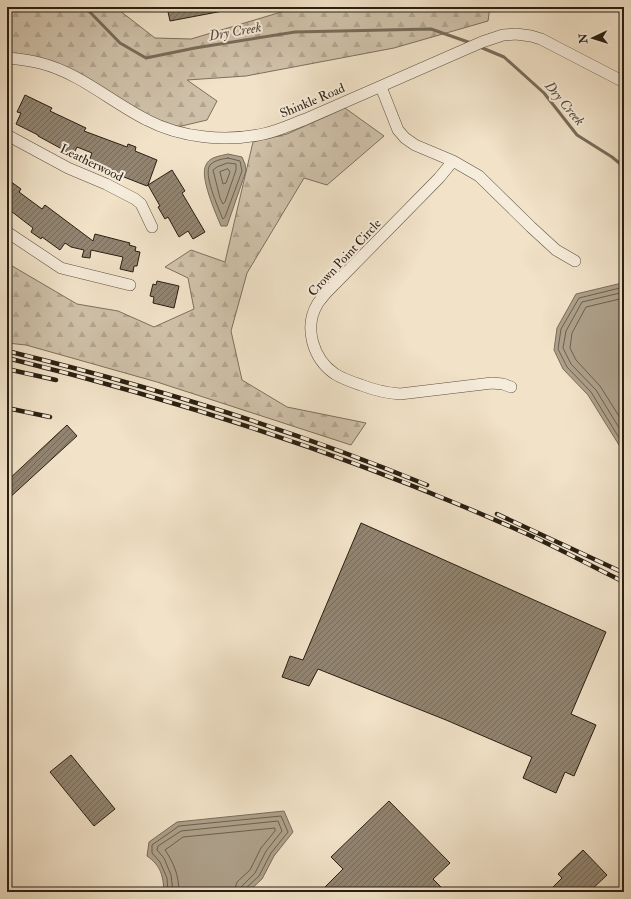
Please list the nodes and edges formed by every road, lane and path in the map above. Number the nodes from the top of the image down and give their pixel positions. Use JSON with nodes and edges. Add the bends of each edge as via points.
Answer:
{"nodes":[{"id":1,"x":7,"y":58,"type":"edge"},
{"id":2,"x":624,"y":82,"type":"edge"},
{"id":3,"x":381,"y":87,"type":"junction"},
{"id":4,"x":7,"y":135,"type":"edge"},
{"id":5,"x":453,"y":161,"type":"junction"},
{"id":6,"x":152,"y":227,"type":"dead end"},
{"id":7,"x":7,"y":232,"type":"edge"},
{"id":8,"x":575,"y":261,"type":"dead end"},
{"id":9,"x":130,"y":285,"type":"dead end"},
{"id":10,"x":511,"y":387,"type":"dead end"}],
"edges":[{"from":1,"to":3,"type":"street","name":"Shinkle Road","via":[[48,65],[73,75],[147,120],[197,136],[228,138],[263,134]]},
{"from":2,"to":3,"type":"street","name":"Shinkle Road","via":[[541,40],[516,34],[503,35],[482,42]]},
{"from":3,"to":5,"type":"street","via":[[398,130],[405,138]]},
{"from":4,"to":6,"type":"street","name":"Leatherwood","via":[[68,168],[135,199],[141,204]]},
{"from":5,"to":8,"type":"street","via":[[479,176],[551,246]]},
{"from":5,"to":10,"type":"street","name":"Crown Point Circle","via":[[317,304],[310,324],[314,348],[320,360],[336,375],[378,391],[400,394],[486,383]]},
{"from":7,"to":9,"type":"street","via":[[61,268]]}]}
